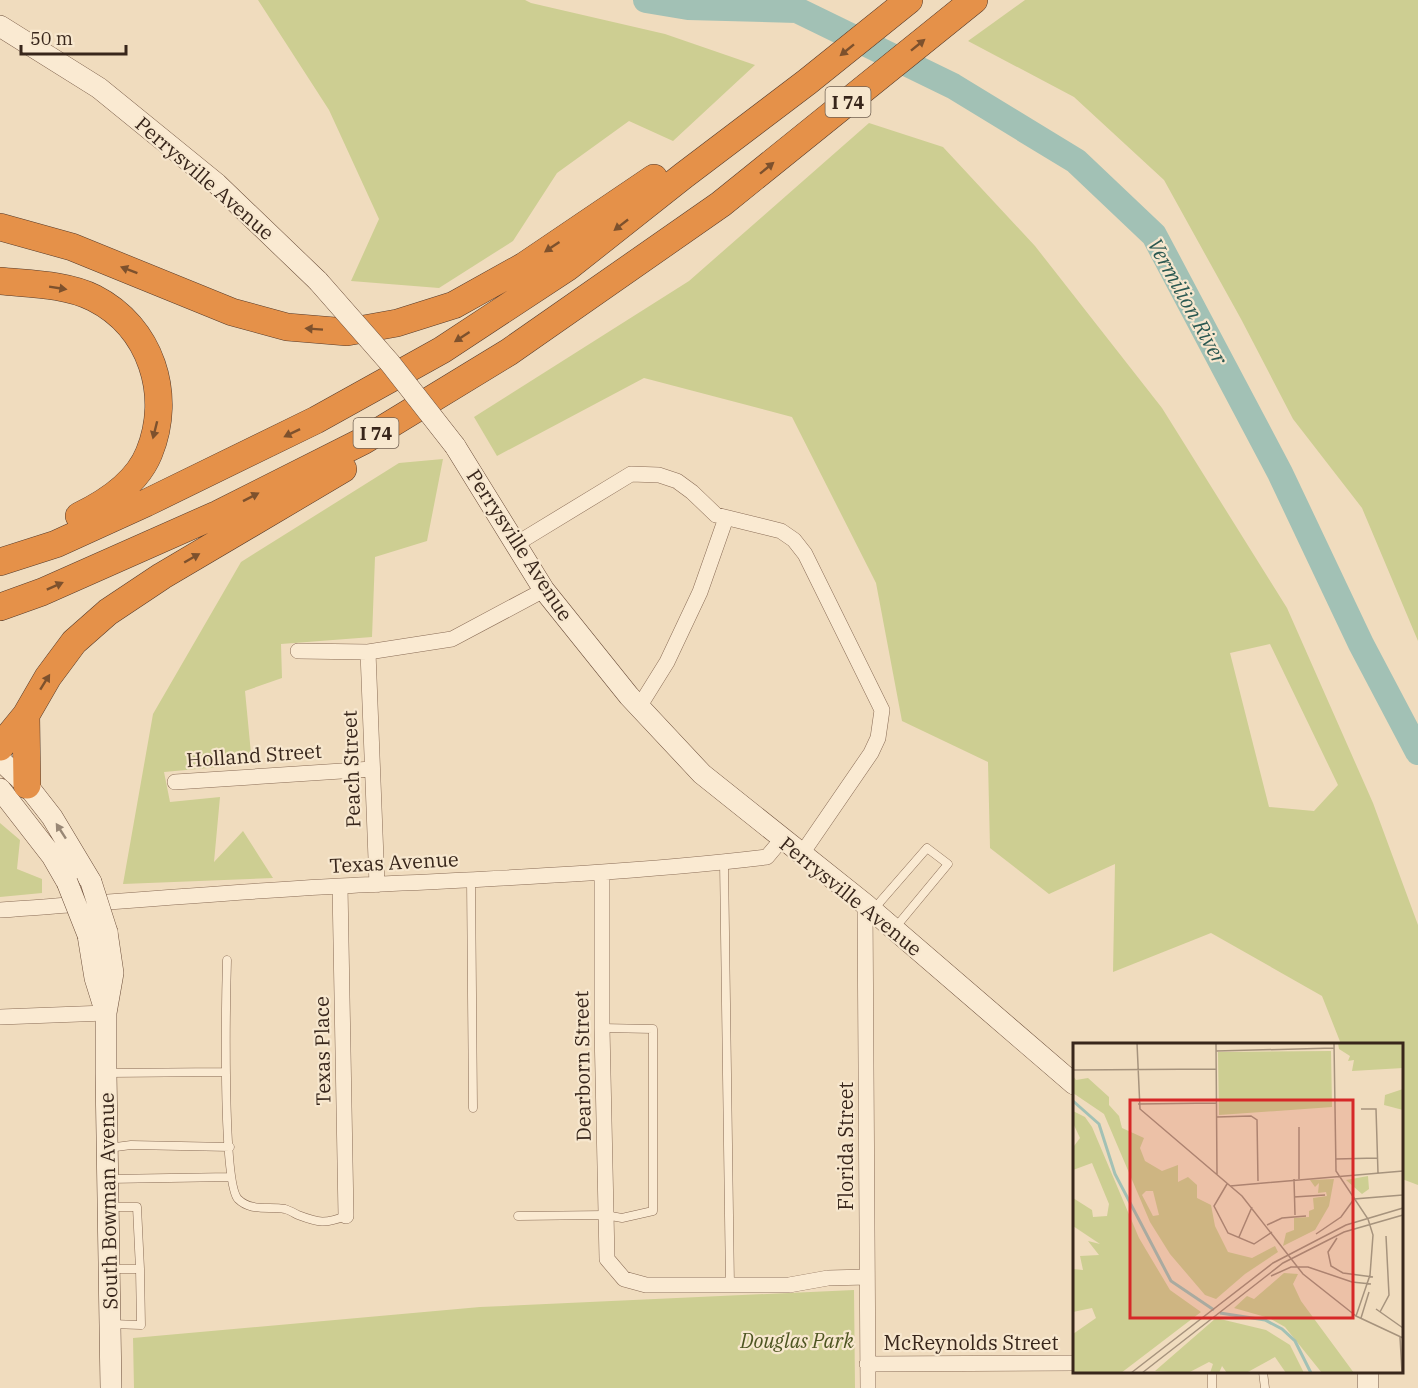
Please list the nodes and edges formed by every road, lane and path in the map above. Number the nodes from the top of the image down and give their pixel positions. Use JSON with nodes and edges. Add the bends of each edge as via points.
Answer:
{"nodes":[{"id":1,"x":909,"y":0,"type":"edge"},
{"id":2,"x":974,"y":0,"type":"edge"},
{"id":3,"x":0,"y":26,"type":"edge"},
{"id":4,"x":677,"y":171,"type":"junction"},
{"id":5,"x":721,"y":204,"type":"junction"},
{"id":6,"x":0,"y":227,"type":"edge"},
{"id":7,"x":0,"y":281,"type":"edge"},
{"id":8,"x":726,"y":518,"type":"junction"},
{"id":9,"x":516,"y":544,"type":"junction"},
{"id":10,"x":0,"y":555,"type":"edge"},
{"id":11,"x":0,"y":562,"type":"edge"},
{"id":12,"x":544,"y":590,"type":"junction"},
{"id":13,"x":0,"y":607,"type":"edge"},
{"id":14,"x":298,"y":651,"type":"dead end"},
{"id":15,"x":368,"y":652,"type":"junction"},
{"id":16,"x":639,"y":707,"type":"junction"},
{"id":17,"x":26,"y":715,"type":"junction"},
{"id":18,"x":0,"y":747,"type":"edge"},
{"id":19,"x":0,"y":760,"type":"edge"},
{"id":20,"x":372,"y":769,"type":"junction"},
{"id":21,"x":175,"y":782,"type":"dead end"},
{"id":22,"x":27,"y":784,"type":"junction"},
{"id":23,"x":0,"y":789,"type":"edge"},
{"id":24,"x":782,"y":839,"type":"junction"},
{"id":25,"x":801,"y":855,"type":"junction"},
{"id":26,"x":724,"y":862,"type":"junction"},
{"id":27,"x":603,"y":872,"type":"junction"},
{"id":28,"x":471,"y":879,"type":"junction"},
{"id":29,"x":377,"y":885,"type":"junction"},
{"id":30,"x":340,"y":886,"type":"junction"},
{"id":31,"x":869,"y":908,"type":"junction"},
{"id":32,"x":0,"y":909,"type":"edge"},
{"id":33,"x":894,"y":929,"type":"junction"},
{"id":34,"x":97,"y":933,"type":"junction"},
{"id":35,"x":227,"y":960,"type":"dead end"},
{"id":36,"x":106,"y":1013,"type":"junction"},
{"id":37,"x":0,"y":1017,"type":"edge"},
{"id":38,"x":602,"y":1028,"type":"junction"},
{"id":39,"x":225,"y":1072,"type":"junction"},
{"id":40,"x":106,"y":1073,"type":"junction"},
{"id":41,"x":1073,"y":1083,"type":"edge"},
{"id":42,"x":473,"y":1108,"type":"dead end"},
{"id":43,"x":230,"y":1147,"type":"junction"},
{"id":44,"x":106,"y":1148,"type":"junction"},
{"id":45,"x":231,"y":1177,"type":"junction"},
{"id":46,"x":107,"y":1179,"type":"junction"},
{"id":47,"x":108,"y":1207,"type":"junction"},
{"id":48,"x":605,"y":1215,"type":"junction"},
{"id":49,"x":346,"y":1216,"type":"joint"},
{"id":50,"x":518,"y":1216,"type":"dead end"},
{"id":51,"x":110,"y":1269,"type":"junction"},
{"id":52,"x":140,"y":1269,"type":"junction"},
{"id":53,"x":867,"y":1277,"type":"junction"},
{"id":54,"x":730,"y":1286,"type":"junction"},
{"id":55,"x":111,"y":1324,"type":"junction"},
{"id":56,"x":1073,"y":1363,"type":"edge"},
{"id":57,"x":867,"y":1364,"type":"junction"},
{"id":58,"x":1263,"y":1373,"type":"edge"},
{"id":59,"x":111,"y":1388,"type":"edge"},
{"id":60,"x":868,"y":1388,"type":"edge"},
{"id":61,"x":1264,"y":1388,"type":"edge"}],
"edges":[{"from":1,"to":4,"type":"highway","number":"I 74","one_way":true,"via":[[807,82]]},
{"from":5,"to":2,"type":"highway","number":"I 74","one_way":true},
{"from":3,"to":9,"type":"street","name":"Perrysville Avenue","bridge":true,"via":[[99,88],[217,184],[318,281],[390,363],[454,446]]},
{"from":4,"to":6,"type":"highway","one_way":true,"via":[[454,305],[397,323],[347,332],[287,327],[232,312],[72,247]]},
{"from":4,"to":11,"type":"highway","number":"I 74","one_way":true,"via":[[568,267],[442,350],[316,420],[146,503],[56,544]]},
{"from":13,"to":5,"type":"highway","number":"I 74","one_way":true,"via":[[218,514],[363,441],[509,352]]},
{"from":17,"to":5,"type":"highway","one_way":true,"via":[[74,642],[108,612],[515,366],[683,243]]},
{"from":7,"to":10,"type":"highway","one_way":true,"via":[[63,288],[93,297],[138,334],[153,363],[159,391],[157,423],[148,455],[132,478],[106,503]]},
{"from":8,"to":9,"type":"street","via":[[716,515],[677,482],[660,475],[631,474]]},
{"from":8,"to":16,"type":"street","via":[[700,592],[667,662]]},
{"from":8,"to":25,"type":"street","via":[[781,531],[794,540],[805,554],[882,710],[872,753]]},
{"from":9,"to":12,"type":"street","name":"Perrysville Avenue"},
{"from":12,"to":15,"type":"street","via":[[452,639]]},
{"from":12,"to":16,"type":"street","name":"Perrysville Avenue"},
{"from":14,"to":15,"type":"street"},
{"from":15,"to":20,"type":"street","name":"Peach Street"},
{"from":16,"to":24,"type":"street","name":"Perrysville Avenue","via":[[702,774]]},
{"from":17,"to":18,"type":"highway"},
{"from":17,"to":22,"type":"highway"},
{"from":19,"to":22,"type":"street","name":"South Bowman Avenue"},
{"from":20,"to":21,"type":"street","name":"Holland Street"},
{"from":20,"to":29,"type":"street","name":"Peach Street"},
{"from":34,"to":22,"type":"street","name":"South Bowman Avenue","one_way":true,"bridge":true,"via":[[91,882]]},
{"from":23,"to":34,"type":"street","name":"South Bowman Avenue","bridge":true,"via":[[52,856]]},
{"from":24,"to":25,"type":"street","name":"Perrysville Avenue"},
{"from":24,"to":26,"type":"street","name":"Texas Avenue","via":[[766,857]]},
{"from":25,"to":31,"type":"street","name":"Perrysville Avenue"},
{"from":26,"to":27,"type":"street","name":"Texas Avenue"},
{"from":26,"to":54,"type":"lane"},
{"from":27,"to":28,"type":"street","name":"Texas Avenue"},
{"from":27,"to":38,"type":"street","name":"Dearborn Street"},
{"from":28,"to":29,"type":"street","name":"Texas Avenue"},
{"from":28,"to":42,"type":"lane"},
{"from":29,"to":30,"type":"street","name":"Texas Avenue"},
{"from":30,"to":32,"type":"street","name":"Texas Avenue"},
{"from":30,"to":49,"type":"street","name":"Texas Place"},
{"from":31,"to":33,"type":"street","name":"Perrysville Avenue"},
{"from":31,"to":33,"type":"lane","via":[[927,848],[948,864]]},
{"from":31,"to":53,"type":"street","name":"Florida Street"},
{"from":33,"to":41,"type":"street","name":"Perrysville Avenue"},
{"from":34,"to":36,"type":"street","name":"South Bowman Avenue","via":[[113,973]]},
{"from":35,"to":39,"type":"lane"},
{"from":36,"to":37,"type":"street"},
{"from":36,"to":40,"type":"street","name":"South Bowman Avenue"},
{"from":38,"to":48,"type":"street","name":"Dearborn Street"},
{"from":38,"to":48,"type":"lane","via":[[652,1029],[653,1211],[622,1218]]},
{"from":39,"to":40,"type":"lane"},
{"from":39,"to":43,"type":"lane"},
{"from":40,"to":44,"type":"street","name":"South Bowman Avenue"},
{"from":43,"to":44,"type":"lane"},
{"from":43,"to":45,"type":"lane"},
{"from":44,"to":46,"type":"street","name":"South Bowman Avenue"},
{"from":45,"to":46,"type":"lane"},
{"from":45,"to":49,"type":"lane","via":[[235,1196],[246,1206],[285,1209],[325,1223]]},
{"from":46,"to":47,"type":"street","name":"South Bowman Avenue"},
{"from":47,"to":51,"type":"street","name":"South Bowman Avenue"},
{"from":47,"to":52,"type":"lane","via":[[137,1207]]},
{"from":48,"to":50,"type":"lane"},
{"from":48,"to":54,"type":"street","name":"Dearborn Street","via":[[607,1259],[624,1279],[646,1285]]},
{"from":51,"to":52,"type":"lane"},
{"from":51,"to":55,"type":"street","name":"South Bowman Avenue"},
{"from":52,"to":55,"type":"lane","via":[[141,1325]]},
{"from":53,"to":54,"type":"street"},
{"from":53,"to":57,"type":"street","name":"Florida Street"},
{"from":55,"to":59,"type":"street","name":"South Bowman Avenue"},
{"from":56,"to":57,"type":"street","name":"McReynolds Street"},
{"from":57,"to":60,"type":"street","name":"Florida Street"},
{"from":58,"to":61,"type":"lane"}]}
